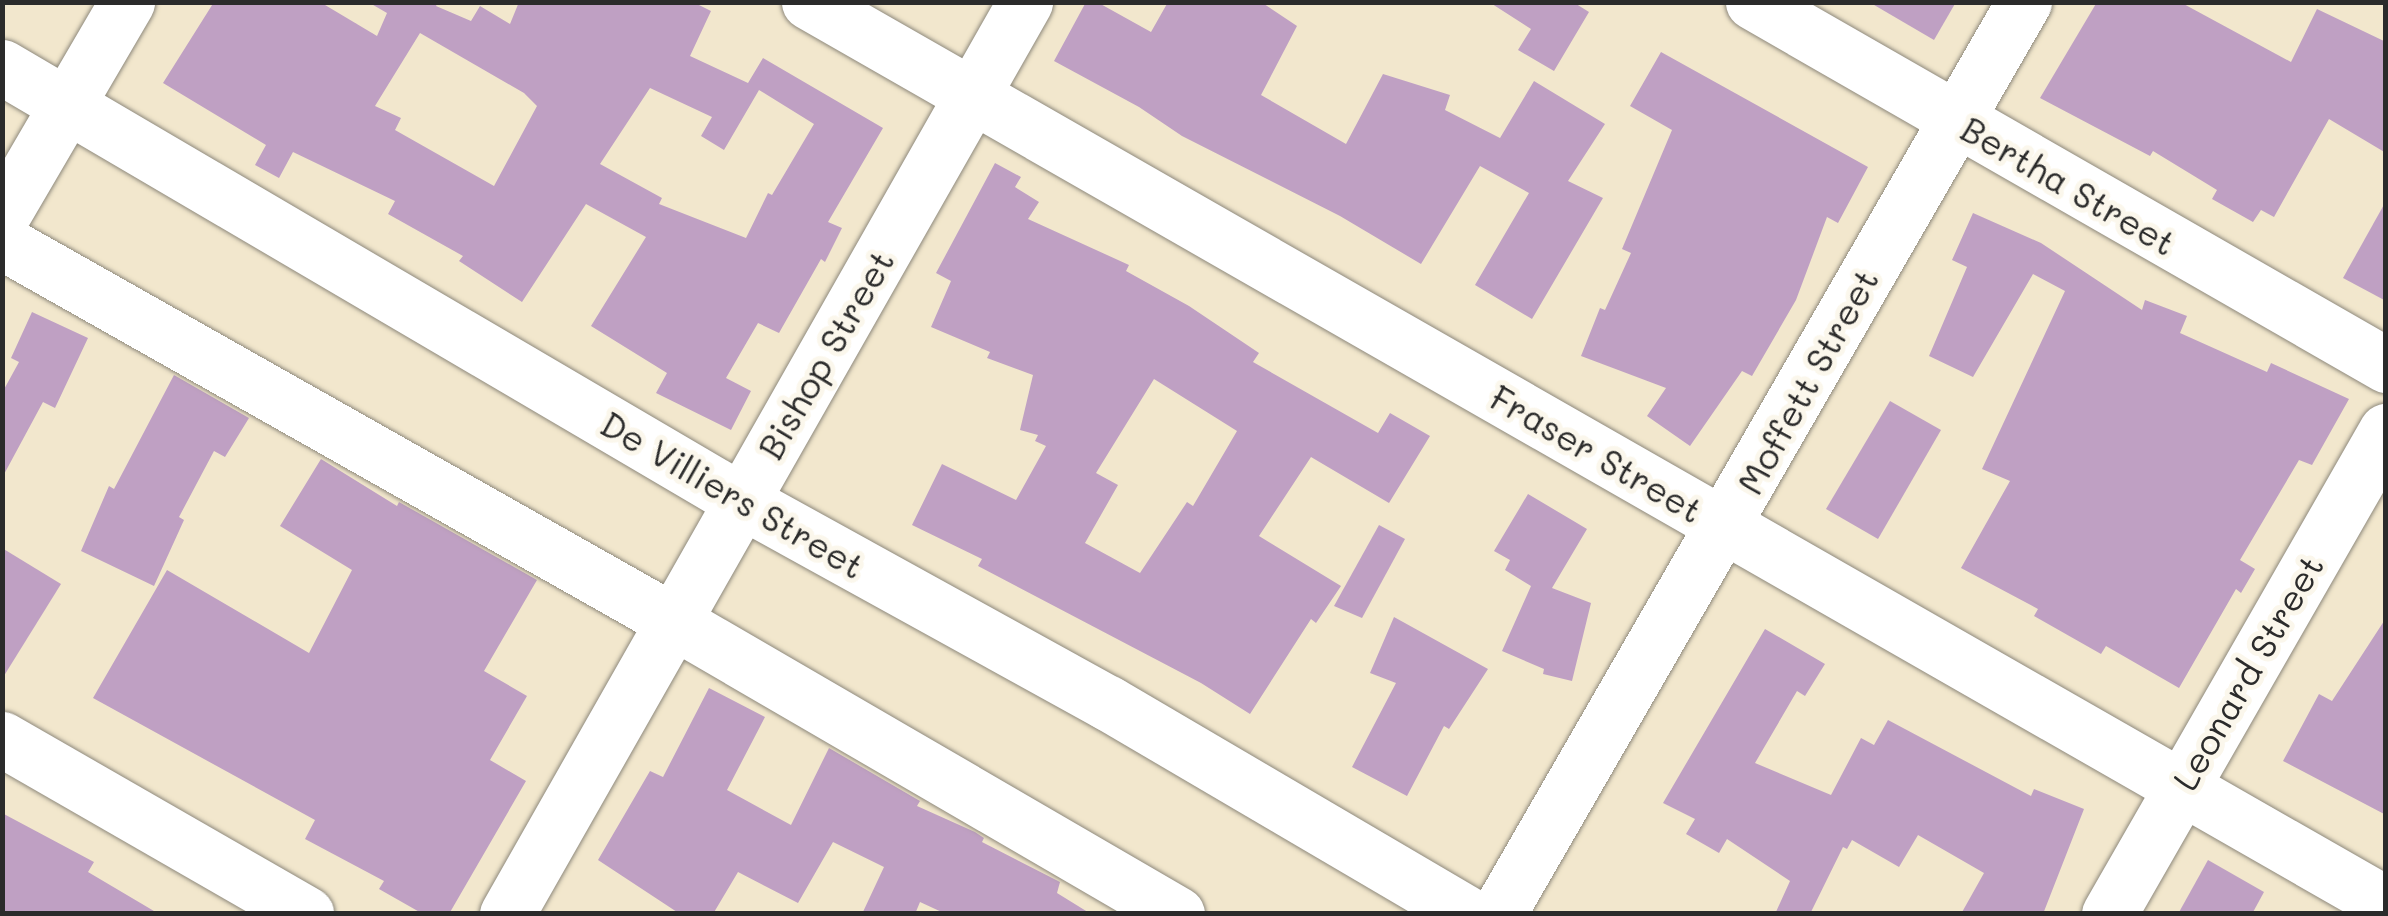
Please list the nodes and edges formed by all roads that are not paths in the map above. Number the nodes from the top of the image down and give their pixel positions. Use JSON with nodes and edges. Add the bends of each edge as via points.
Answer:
{"nodes":[{"id":1,"x":127,"y":2,"type":"edge"},
{"id":2,"x":809,"y":2,"type":"edge"},
{"id":3,"x":1025,"y":2,"type":"edge"},
{"id":4,"x":1753,"y":2,"type":"edge"},
{"id":5,"x":2024,"y":2,"type":"edge"},
{"id":6,"x":2,"y":67,"type":"edge"},
{"id":7,"x":972,"y":98,"type":"junction"},
{"id":8,"x":64,"y":104,"type":"junction"},
{"id":9,"x":1956,"y":121,"type":"junction"},
{"id":10,"x":2,"y":216,"type":"edge"},
{"id":11,"x":2,"y":242,"type":"edge"},
{"id":12,"x":2386,"y":365,"type":"edge"},
{"id":13,"x":2386,"y":431,"type":"edge"},
{"id":14,"x":740,"y":500,"type":"junction"},
{"id":15,"x":1726,"y":526,"type":"junction"},
{"id":16,"x":673,"y":621,"type":"junction"},
{"id":17,"x":2,"y":739,"type":"edge"},
{"id":18,"x":2181,"y":788,"type":"junction"},
{"id":19,"x":2386,"y":904,"type":"edge"},
{"id":20,"x":306,"y":914,"type":"edge"},
{"id":21,"x":507,"y":914,"type":"edge"},
{"id":22,"x":1178,"y":914,"type":"edge"},
{"id":23,"x":1467,"y":914,"type":"edge"},
{"id":24,"x":1498,"y":914,"type":"edge"},
{"id":25,"x":2109,"y":914,"type":"edge"}],
"edges":[{"from":1,"to":8,"type":"street"},
{"from":2,"to":7,"type":"street","name":"Fraser Street"},
{"from":3,"to":7,"type":"street","name":"Bishop Street"},
{"from":4,"to":9,"type":"street","name":"Bertha Street"},
{"from":5,"to":9,"type":"street","name":"Moffett Street"},
{"from":6,"to":8,"type":"street","name":"De Villiers Street"},
{"from":7,"to":14,"type":"street","name":"Bishop Street"},
{"from":7,"to":15,"type":"street","name":"Fraser Street"},
{"from":8,"to":10,"type":"street"},
{"from":8,"to":14,"type":"street","name":"De Villiers Street"},
{"from":9,"to":12,"type":"street","name":"Bertha Street"},
{"from":9,"to":15,"type":"street","name":"Moffett Street"},
{"from":11,"to":16,"type":"street"},
{"from":13,"to":18,"type":"street","name":"Leonard Street"},
{"from":14,"to":16,"type":"street","name":"Bishop Street"},
{"from":14,"to":23,"type":"street","name":"De Villiers Street","via":[[1108,703]]},
{"from":15,"to":18,"type":"street","name":"Fraser Street"},
{"from":15,"to":24,"type":"street","name":"Moffett Street"},
{"from":16,"to":21,"type":"street","name":"Bishop Street"},
{"from":16,"to":22,"type":"street"},
{"from":17,"to":20,"type":"street"},
{"from":18,"to":19,"type":"street","name":"Fraser Street"},
{"from":18,"to":25,"type":"street","name":"Leonard Street"}]}
